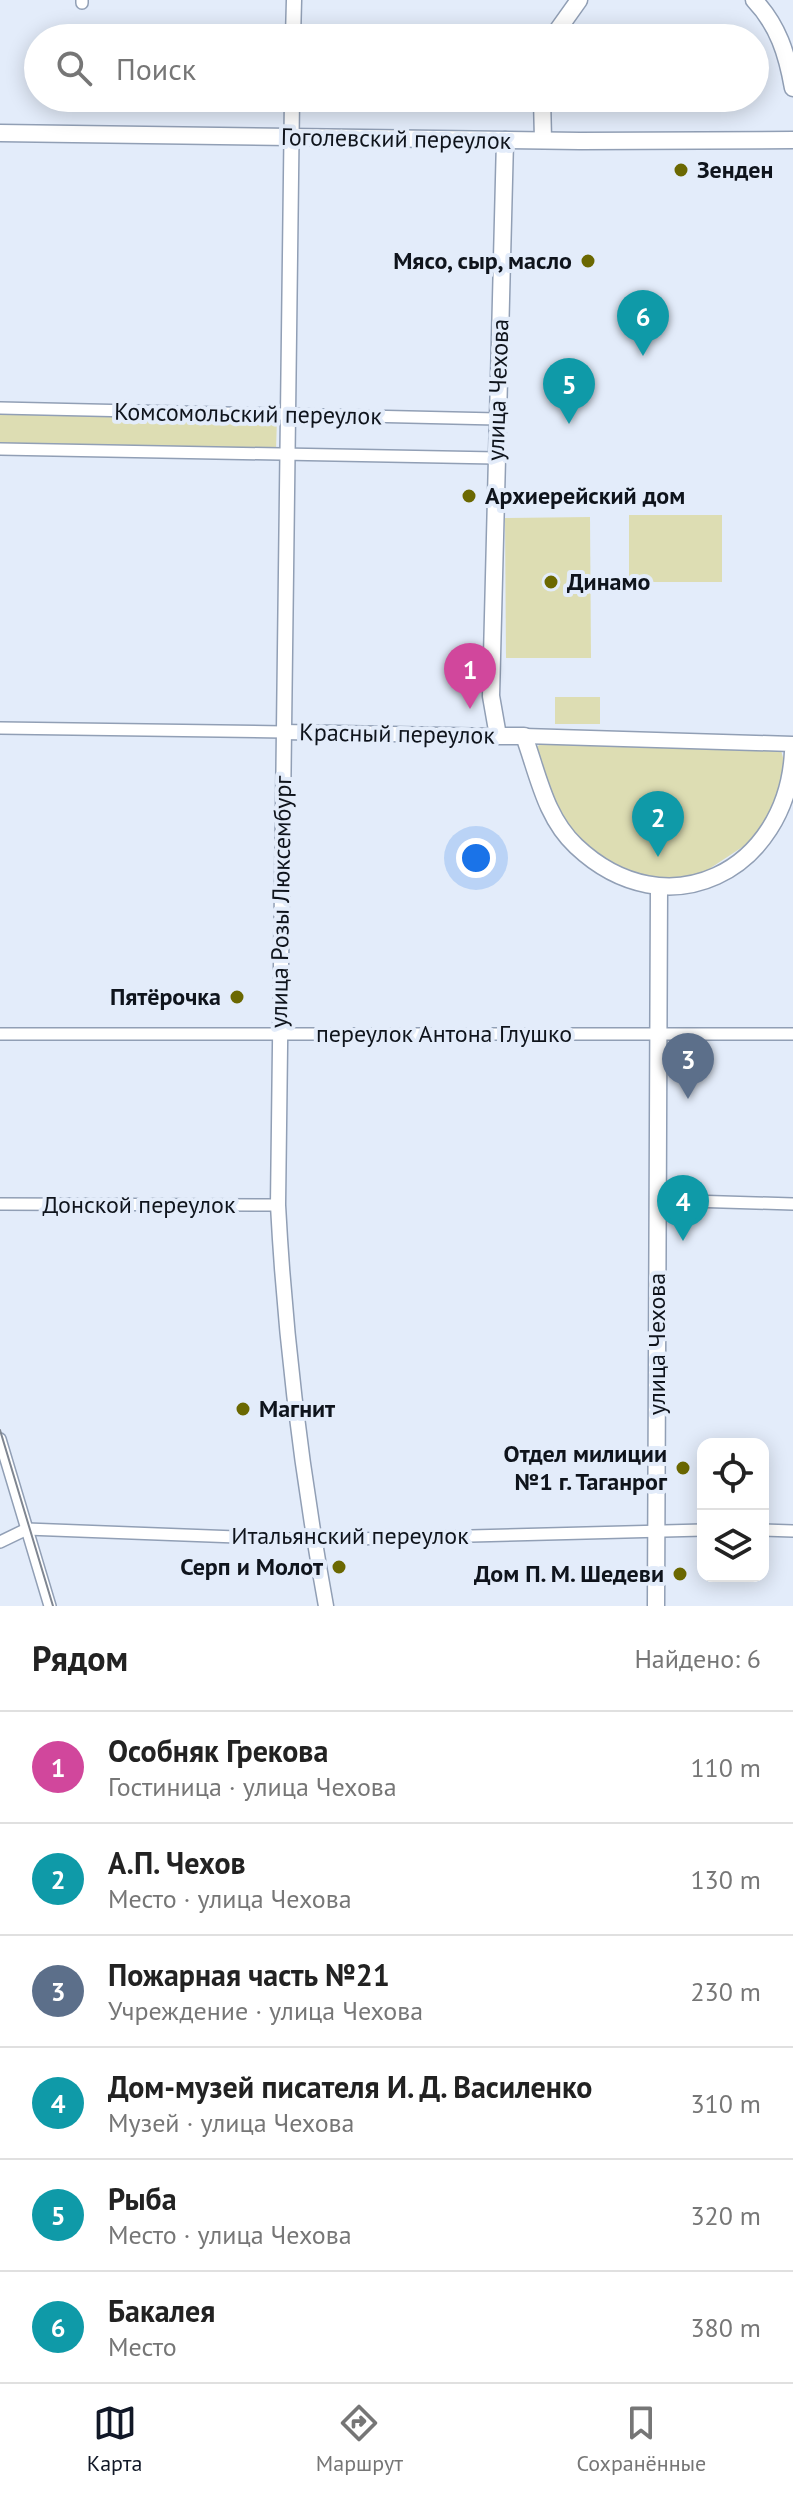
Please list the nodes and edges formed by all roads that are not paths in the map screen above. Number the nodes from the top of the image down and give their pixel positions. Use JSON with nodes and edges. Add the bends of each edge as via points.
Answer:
{"nodes":[{"id":1,"x":294,"y":0,"type":"edge"},
{"id":2,"x":579,"y":0,"type":"edge"},
{"id":3,"x":754,"y":0,"type":"edge"},
{"id":4,"x":293,"y":24,"type":"edge"},
{"id":5,"x":562,"y":24,"type":"edge"},
{"id":6,"x":793,"y":88,"type":"edge"},
{"id":7,"x":292,"y":112,"type":"edge"},
{"id":8,"x":542,"y":112,"type":"edge"},
{"id":9,"x":0,"y":133,"type":"edge"},
{"id":10,"x":292,"y":137,"type":"junction"},
{"id":11,"x":505,"y":140,"type":"junction"},
{"id":12,"x":543,"y":140,"type":"junction"},
{"id":13,"x":793,"y":140,"type":"edge"},
{"id":14,"x":0,"y":408,"type":"edge"},
{"id":15,"x":287,"y":415,"type":"junction"},
{"id":16,"x":497,"y":419,"type":"junction"},
{"id":17,"x":0,"y":449,"type":"edge"},
{"id":18,"x":287,"y":454,"type":"junction"},
{"id":19,"x":496,"y":458,"type":"junction"},
{"id":20,"x":0,"y":728,"type":"edge"},
{"id":21,"x":283,"y":732,"type":"junction"},
{"id":22,"x":498,"y":736,"type":"junction"},
{"id":23,"x":524,"y":736,"type":"junction"},
{"id":24,"x":793,"y":744,"type":"edge"},
{"id":25,"x":793,"y":752,"type":"edge"},
{"id":26,"x":659,"y":889,"type":"junction"},
{"id":27,"x":280,"y":1033,"type":"junction"},
{"id":28,"x":0,"y":1034,"type":"edge"},
{"id":29,"x":656,"y":1034,"type":"junction"},
{"id":30,"x":793,"y":1034,"type":"edge"},
{"id":31,"x":658,"y":1200,"type":"junction"},
{"id":32,"x":0,"y":1204,"type":"edge"},
{"id":33,"x":793,"y":1204,"type":"edge"},
{"id":34,"x":278,"y":1205,"type":"junction"},
{"id":35,"x":0,"y":1439,"type":"edge"},
{"id":36,"x":27,"y":1529,"type":"junction"},
{"id":37,"x":656,"y":1529,"type":"junction"},
{"id":38,"x":697,"y":1530,"type":"edge"},
{"id":39,"x":769,"y":1530,"type":"edge"},
{"id":40,"x":793,"y":1531,"type":"edge"},
{"id":41,"x":314,"y":1540,"type":"junction"},
{"id":42,"x":0,"y":1542,"type":"edge"},
{"id":43,"x":50,"y":1606,"type":"edge"},
{"id":44,"x":326,"y":1606,"type":"edge"},
{"id":45,"x":656,"y":1606,"type":"edge"}],
"edges":[{"from":1,"to":4,"type":"street"},
{"from":2,"to":5,"type":"main road"},
{"from":3,"to":6,"type":"main road","via":[[784,46]]},
{"from":7,"to":10,"type":"street","name":"улица Розы Люксембург"},
{"from":8,"to":12,"type":"main road"},
{"from":9,"to":10,"type":"main road","name":"Гоголевский переулок"},
{"from":10,"to":11,"type":"main road","name":"Гоголевский переулок"},
{"from":10,"to":15,"type":"street","name":"улица Розы Люксембург"},
{"from":11,"to":12,"type":"main road","name":"Гоголевский переулок"},
{"from":11,"to":16,"type":"main road","name":"улица Чехова"},
{"from":12,"to":13,"type":"main road","name":"Гоголевский переулок"},
{"from":14,"to":15,"type":"street","name":"Комсомольский переулок"},
{"from":15,"to":16,"type":"street","name":"Комсомольский переулок"},
{"from":15,"to":18,"type":"street","name":"улица Розы Люксембург"},
{"from":16,"to":19,"type":"main road","name":"улица Чехова"},
{"from":17,"to":18,"type":"street","name":"Комсомольский переулок"},
{"from":18,"to":19,"type":"street","name":"Комсомольский переулок"},
{"from":18,"to":21,"type":"street","name":"улица Розы Люксембург"},
{"from":19,"to":22,"type":"main road","name":"улица Чехова","via":[[491,696]]},
{"from":20,"to":21,"type":"street","name":"Красный переулок"},
{"from":21,"to":22,"type":"street","name":"Красный переулок"},
{"from":21,"to":27,"type":"street","name":"улица Розы Люксембург"},
{"from":22,"to":23,"type":"main road","name":"Красный переулок"},
{"from":23,"to":24,"type":"street","name":"Красный переулок"},
{"from":23,"to":26,"type":"main road","via":[[541,789],[574,844],[605,869]]},
{"from":25,"to":26,"type":"main road","via":[[784,801],[750,853],[696,884]]},
{"from":26,"to":29,"type":"main road","name":"улица Чехова"},
{"from":27,"to":28,"type":"street","name":"переулок Антона Глушко"},
{"from":27,"to":29,"type":"street","name":"переулок Антона Глушко"},
{"from":27,"to":34,"type":"street","name":"улица Розы Люксембург"},
{"from":29,"to":30,"type":"street","name":"переулок Антона Глушко"},
{"from":29,"to":31,"type":"main road","name":"улица Чехова"},
{"from":31,"to":33,"type":"street"},
{"from":31,"to":37,"type":"main road","name":"улица Чехова"},
{"from":32,"to":34,"type":"street","name":"Донской переулок"},
{"from":34,"to":41,"type":"street","name":"улица Розы Люксембург"},
{"from":35,"to":36,"type":"street"},
{"from":36,"to":41,"type":"street","name":"Итальянский переулок"},
{"from":36,"to":42,"type":"street","name":"Итальянский переулок"},
{"from":36,"to":43,"type":"street"},
{"from":37,"to":38,"type":"street","name":"Итальянский переулок"},
{"from":37,"to":41,"type":"street","name":"Итальянский переулок"},
{"from":37,"to":45,"type":"main road","name":"улица Чехова"},
{"from":39,"to":40,"type":"street"},
{"from":41,"to":44,"type":"street","name":"улица Розы Люксембург"}]}
